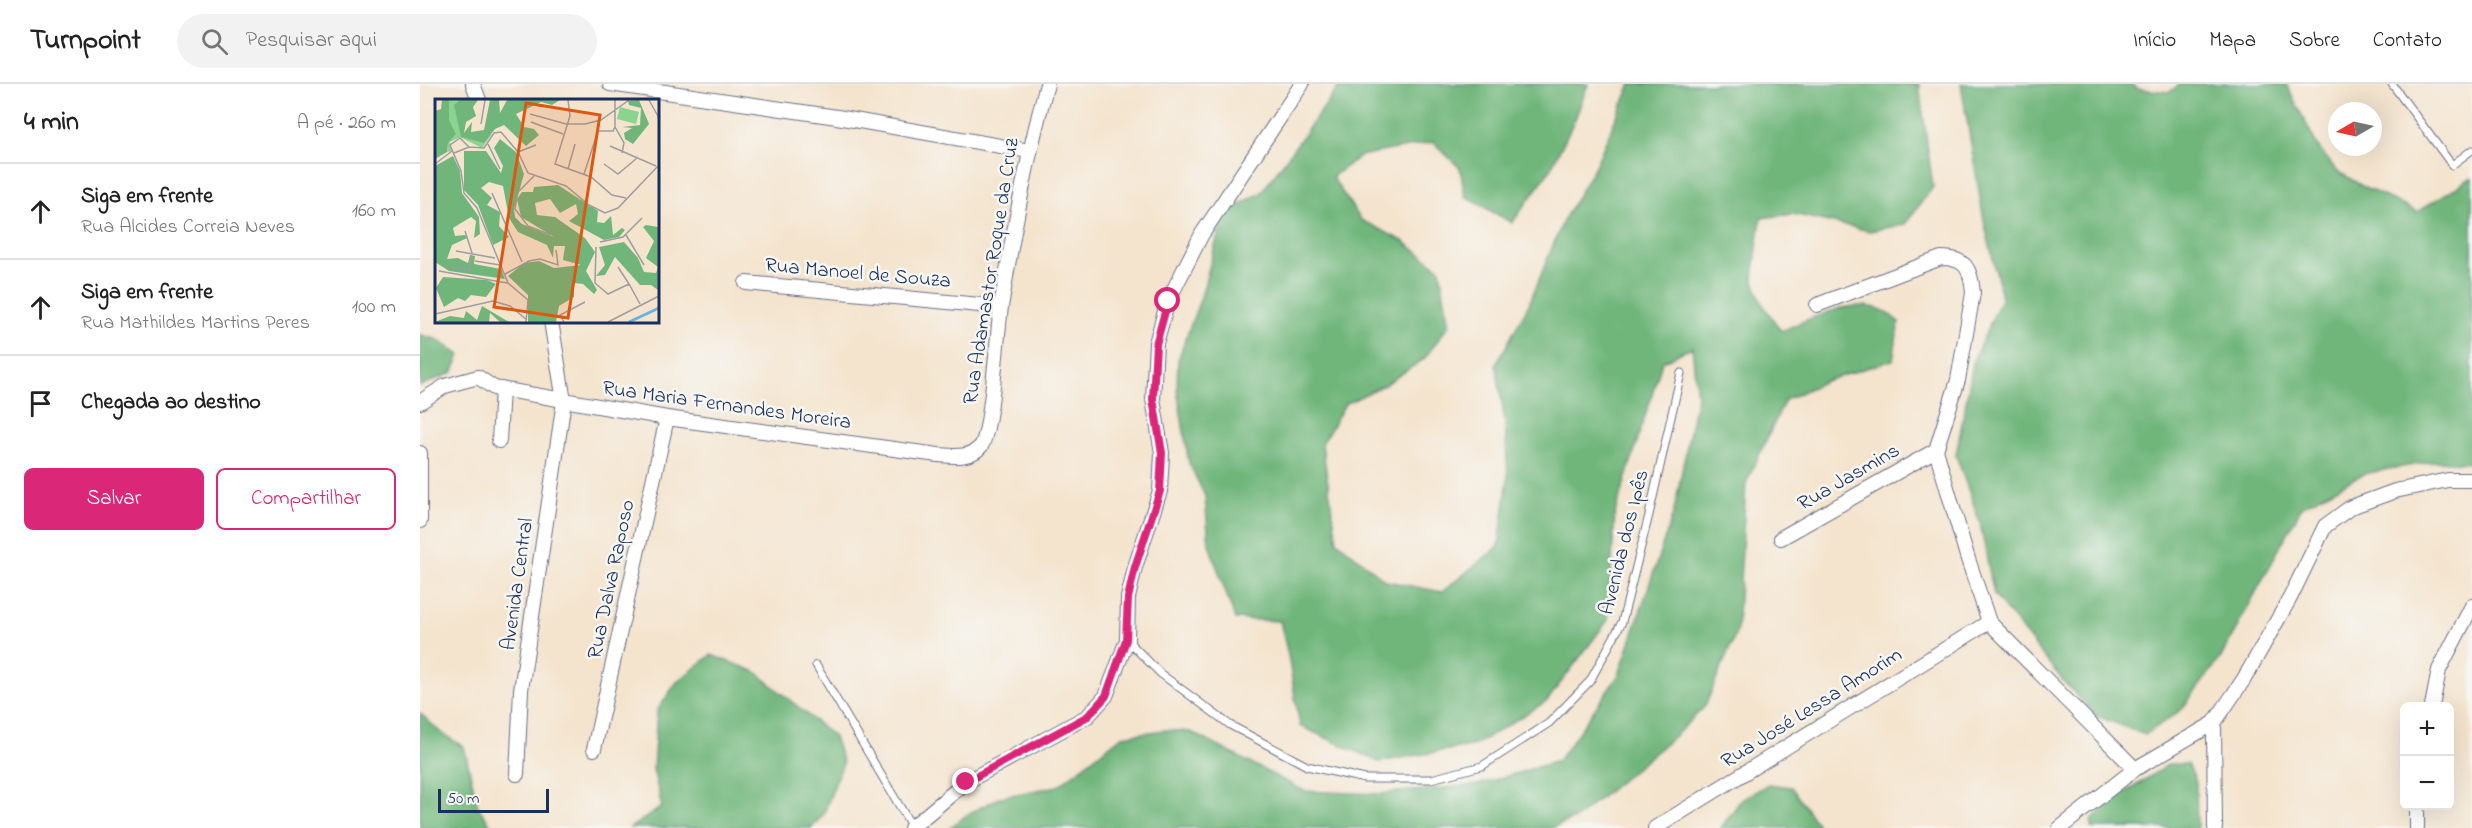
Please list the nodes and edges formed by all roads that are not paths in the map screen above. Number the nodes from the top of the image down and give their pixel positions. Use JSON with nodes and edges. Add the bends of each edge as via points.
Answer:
{"nodes":[{"id":1,"x":473,"y":84,"type":"edge"},
{"id":2,"x":610,"y":84,"type":"edge"},
{"id":3,"x":1047,"y":84,"type":"edge"},
{"id":4,"x":1302,"y":84,"type":"edge"},
{"id":5,"x":2392,"y":84,"type":"edge"},
{"id":6,"x":479,"y":99,"type":"edge"},
{"id":7,"x":2472,"y":150,"type":"edge"},
{"id":8,"x":1029,"y":151,"type":"junction"},
{"id":9,"x":746,"y":283,"type":"dead end"},
{"id":10,"x":1817,"y":305,"type":"dead end"},
{"id":11,"x":1001,"y":307,"type":"junction"},
{"id":12,"x":551,"y":322,"type":"edge"},
{"id":13,"x":1681,"y":373,"type":"dead end"},
{"id":14,"x":502,"y":389,"type":"junction"},
{"id":15,"x":564,"y":401,"type":"junction"},
{"id":16,"x":420,"y":402,"type":"edge"},
{"id":17,"x":667,"y":418,"type":"junction"},
{"id":18,"x":500,"y":441,"type":"dead end"},
{"id":19,"x":1936,"y":450,"type":"junction"},
{"id":20,"x":420,"y":453,"type":"edge"},
{"id":21,"x":964,"y":456,"type":"joint"},
{"id":22,"x":2472,"y":480,"type":"edge"},
{"id":23,"x":420,"y":521,"type":"edge"},
{"id":24,"x":1781,"y":538,"type":"dead end"},
{"id":25,"x":2472,"y":606,"type":"edge"},
{"id":26,"x":1989,"y":622,"type":"junction"},
{"id":27,"x":1126,"y":640,"type":"junction"},
{"id":28,"x":816,"y":665,"type":"dead end"},
{"id":29,"x":2433,"y":702,"type":"edge"},
{"id":30,"x":2214,"y":723,"type":"junction"},
{"id":31,"x":594,"y":749,"type":"dead end"},
{"id":32,"x":2135,"y":769,"type":"junction"},
{"id":33,"x":517,"y":774,"type":"dead end"},
{"id":34,"x":2417,"y":810,"type":"edge"},
{"id":35,"x":911,"y":827,"type":"edge"},
{"id":36,"x":1655,"y":828,"type":"edge"},
{"id":37,"x":2060,"y":828,"type":"edge"},
{"id":38,"x":2215,"y":828,"type":"edge"},
{"id":39,"x":2417,"y":828,"type":"edge"}],
"edges":[{"from":1,"to":6,"type":"street"},
{"from":2,"to":8,"type":"street","via":[[837,117]]},
{"from":3,"to":8,"type":"street","name":"Rua Adamastor Roque da Cruz"},
{"from":4,"to":27,"type":"street","via":[[1202,234],[1168,301],[1156,344],[1153,399],[1162,453],[1160,491],[1135,567],[1128,598]]},
{"from":5,"to":7,"type":"lane","via":[[2452,165]]},
{"from":8,"to":11,"type":"street","name":"Rua Adamastor Roque da Cruz"},
{"from":9,"to":11,"type":"street","name":"Rua Manoel de Souza"},
{"from":10,"to":19,"type":"street","via":[[1941,258],[1955,258],[1964,264],[1972,278],[1973,293],[1958,380]]},
{"from":11,"to":21,"type":"street","name":"Rua Adamastor Roque da Cruz","via":[[985,433],[982,444]]},
{"from":12,"to":15,"type":"street"},
{"from":13,"to":27,"type":"lane","name":"Avenida dos Ipês","via":[[1622,621],[1590,681],[1548,723],[1482,766],[1431,780],[1365,779],[1307,766],[1230,725],[1161,674]]},
{"from":14,"to":15,"type":"street","name":"Rua Maria Fernandes Moreira"},
{"from":14,"to":16,"type":"street","name":"Rua Maria Fernandes Moreira","via":[[478,377],[445,386]]},
{"from":14,"to":18,"type":"street"},
{"from":15,"to":17,"type":"street","name":"Rua Maria Fernandes Moreira"},
{"from":15,"to":33,"type":"street","name":"Avenida Central","via":[[521,690]]},
{"from":17,"to":21,"type":"street","name":"Rua Maria Fernandes Moreira"},
{"from":17,"to":31,"type":"street","name":"Rua Dalva Raposo"},
{"from":19,"to":24,"type":"street","name":"Rua Jasmins"},
{"from":19,"to":26,"type":"street"},
{"from":20,"to":23,"type":"street"},
{"from":22,"to":30,"type":"street","via":[[2448,480],[2395,491],[2350,507],[2325,526],[2290,598]]},
{"from":25,"to":29,"type":"street","via":[[2439,670]]},
{"from":26,"to":32,"type":"street"},
{"from":26,"to":36,"type":"street","name":"Rua José Lessa Amorim"},
{"from":27,"to":35,"type":"street","via":[[1106,696],[1088,716],[966,782]]},
{"from":28,"to":35,"type":"lane"},
{"from":30,"to":32,"type":"street"},
{"from":30,"to":38,"type":"street"},
{"from":32,"to":37,"type":"street"},
{"from":34,"to":39,"type":"street"}]}
